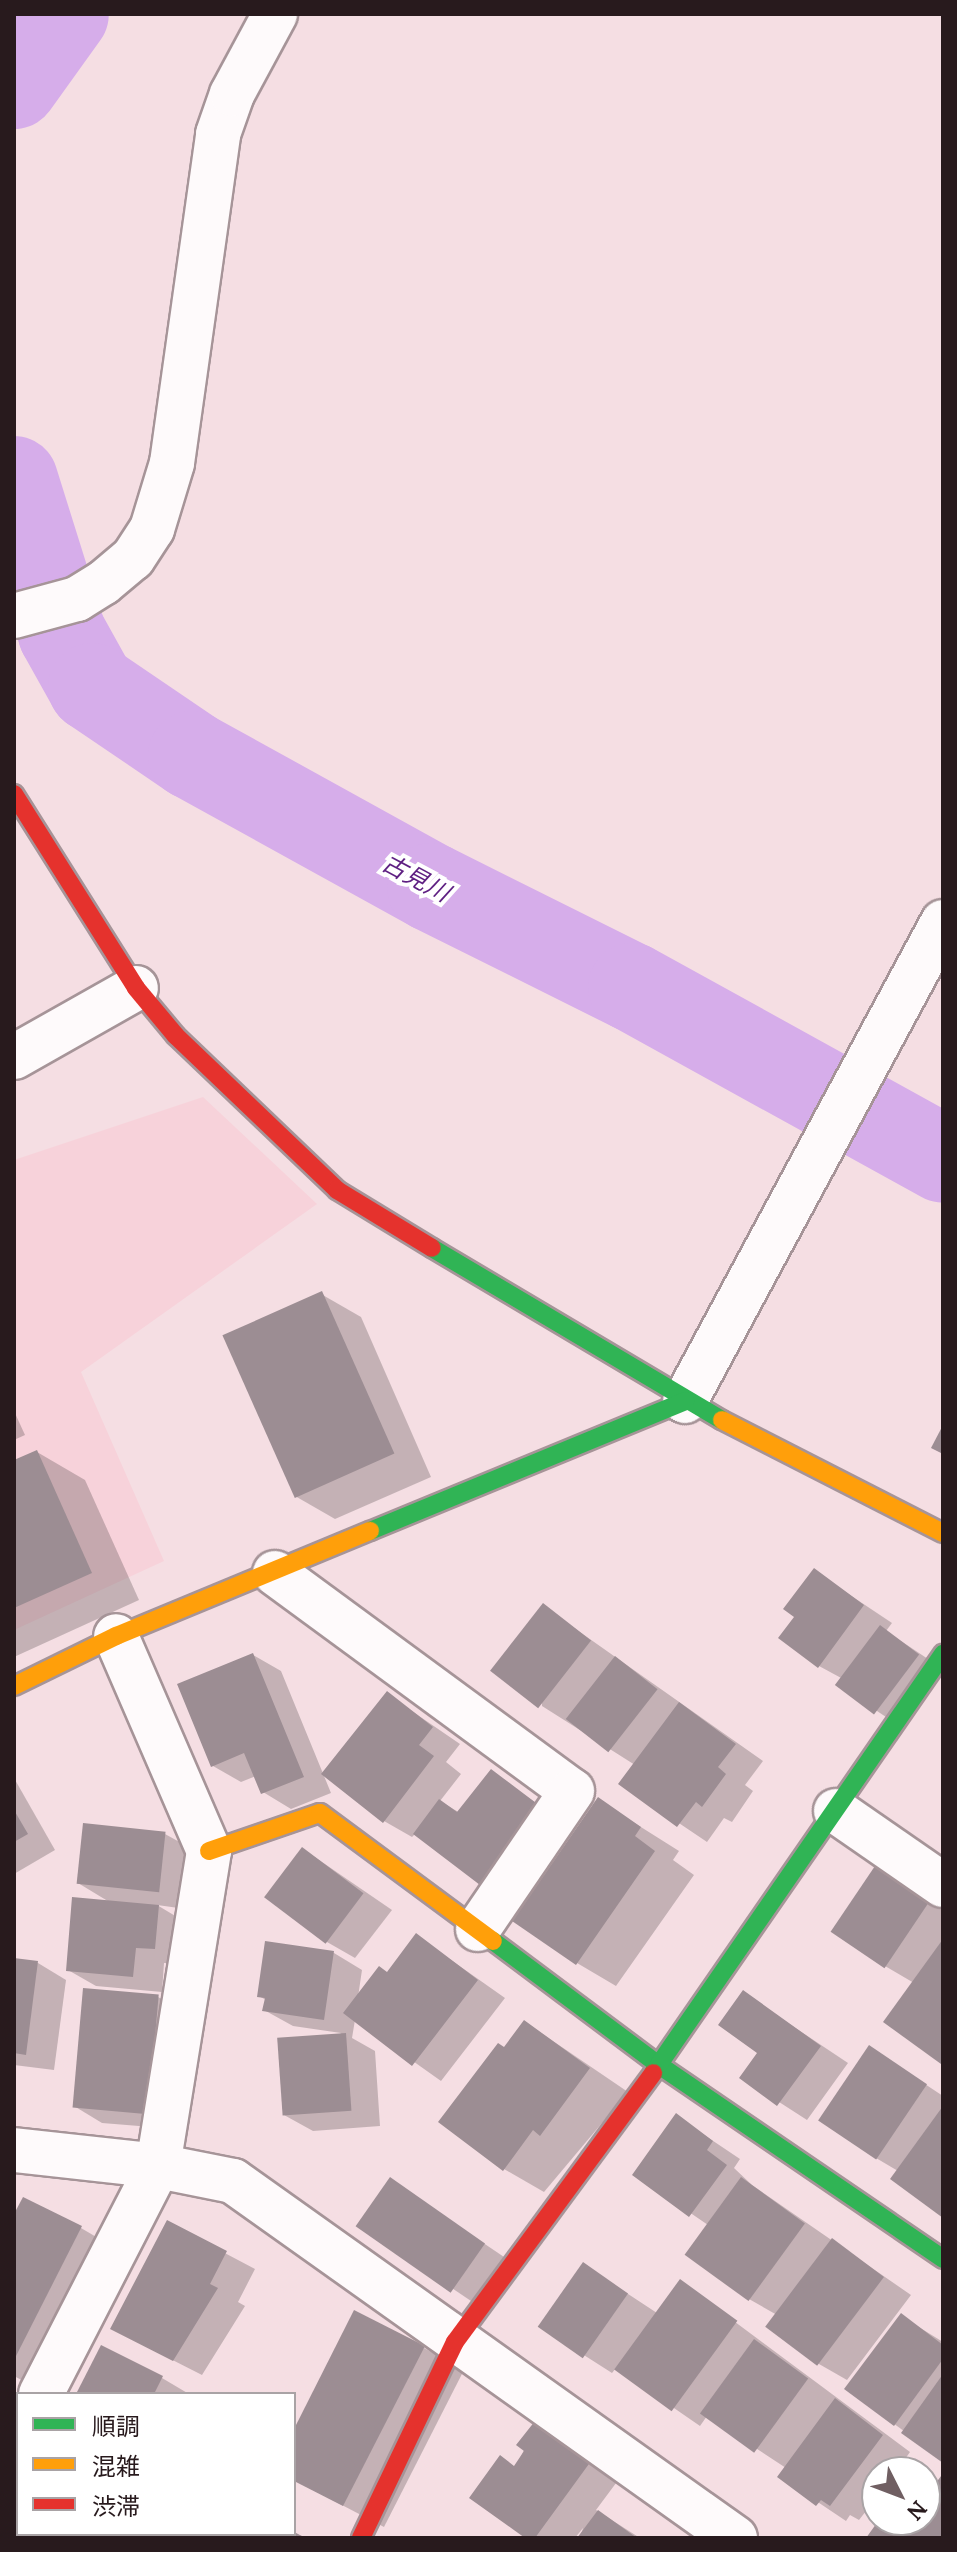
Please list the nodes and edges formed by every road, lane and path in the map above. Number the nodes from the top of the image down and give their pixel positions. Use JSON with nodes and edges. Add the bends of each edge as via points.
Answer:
{"nodes":[{"id":1,"x":275,"y":14,"type":"edge"},
{"id":2,"x":16,"y":616,"type":"edge"},
{"id":3,"x":14,"y":794,"type":"edge"},
{"id":4,"x":943,"y":922,"type":"edge"},
{"id":5,"x":136,"y":988,"type":"junction"},
{"id":6,"x":14,"y":1057,"type":"edge"},
{"id":7,"x":685,"y":1401,"type":"junction"},
{"id":8,"x":943,"y":1533,"type":"edge"},
{"id":9,"x":275,"y":1573,"type":"junction"},
{"id":10,"x":116,"y":1636,"type":"junction"},
{"id":11,"x":943,"y":1654,"type":"edge"},
{"id":12,"x":14,"y":1686,"type":"edge"},
{"id":13,"x":836,"y":1811,"type":"junction"},
{"id":14,"x":209,"y":1851,"type":"junction"},
{"id":15,"x":943,"y":1885,"type":"edge"},
{"id":16,"x":478,"y":1929,"type":"junction"},
{"id":17,"x":659,"y":2065,"type":"junction"},
{"id":18,"x":14,"y":2150,"type":"edge"},
{"id":19,"x":158,"y":2166,"type":"junction"},
{"id":20,"x":943,"y":2259,"type":"edge"},
{"id":21,"x":455,"y":2342,"type":"junction"},
{"id":22,"x":42,"y":2392,"type":"edge"},
{"id":23,"x":361,"y":2538,"type":"edge"},
{"id":24,"x":735,"y":2538,"type":"edge"}],
"edges":[{"from":1,"to":2,"type":"street","via":[[232,94],[218,134],[172,463],[160,506],[133,558],[77,599]]},
{"from":3,"to":5,"type":"street"},
{"from":4,"to":7,"type":"street"},
{"from":5,"to":6,"type":"street"},
{"from":5,"to":7,"type":"street","via":[[176,1036],[337,1190]]},
{"from":7,"to":8,"type":"street"},
{"from":7,"to":9,"type":"street"},
{"from":9,"to":10,"type":"street"},
{"from":9,"to":16,"type":"street","via":[[572,1791]]},
{"from":10,"to":12,"type":"street"},
{"from":10,"to":14,"type":"street"},
{"from":11,"to":13,"type":"street"},
{"from":13,"to":15,"type":"street"},
{"from":13,"to":17,"type":"street"},
{"from":14,"to":16,"type":"street","via":[[320,1813]]},
{"from":14,"to":19,"type":"street"},
{"from":16,"to":17,"type":"street"},
{"from":17,"to":20,"type":"street"},
{"from":17,"to":21,"type":"street"},
{"from":18,"to":19,"type":"street"},
{"from":19,"to":21,"type":"street","via":[[233,2181]]},
{"from":19,"to":22,"type":"street"},
{"from":21,"to":23,"type":"street"},
{"from":21,"to":24,"type":"street"}]}
